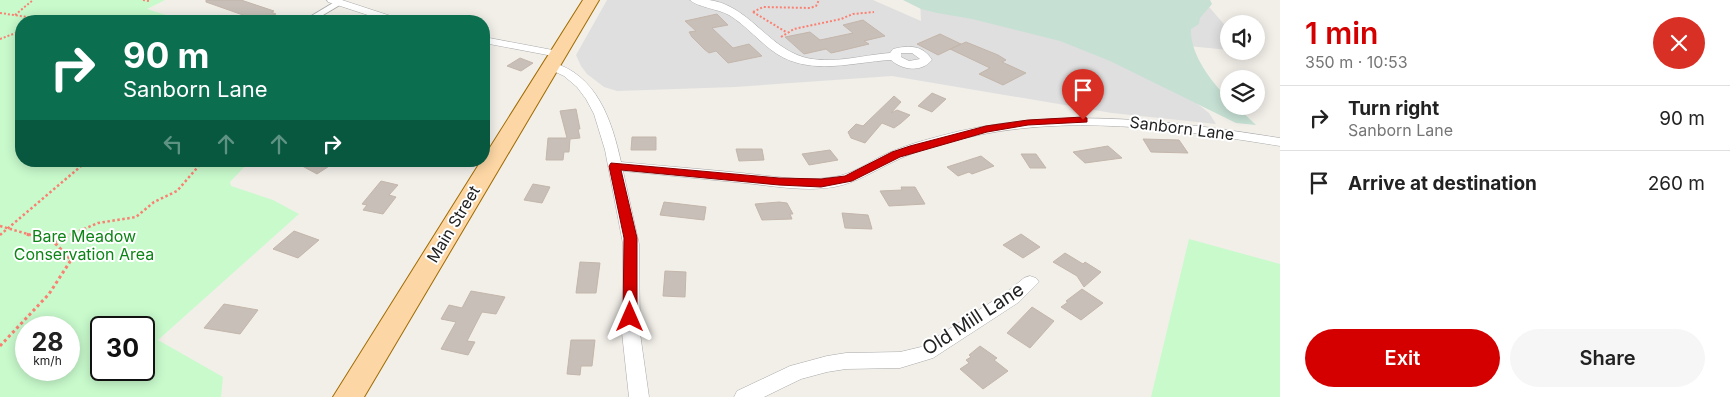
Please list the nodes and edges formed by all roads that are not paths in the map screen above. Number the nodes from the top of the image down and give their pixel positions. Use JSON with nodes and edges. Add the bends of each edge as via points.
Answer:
{"nodes":[{"id":1,"x":591,"y":0,"type":"edge"},
{"id":2,"x":695,"y":0,"type":"edge"},
{"id":3,"x":335,"y":1,"type":"edge"},
{"id":4,"x":316,"y":15,"type":"edge"},
{"id":5,"x":378,"y":15,"type":"edge"},
{"id":6,"x":490,"y":42,"type":"edge"},
{"id":7,"x":894,"y":56,"type":"dead end"},
{"id":8,"x":555,"y":60,"type":"junction"},
{"id":9,"x":1280,"y":142,"type":"edge"},
{"id":10,"x":490,"y":166,"type":"edge"},
{"id":11,"x":615,"y":166,"type":"junction"},
{"id":12,"x":489,"y":167,"type":"edge"},
{"id":13,"x":1030,"y":282,"type":"dead end"},
{"id":14,"x":348,"y":397,"type":"edge"},
{"id":15,"x":639,"y":397,"type":"edge"},
{"id":16,"x":744,"y":397,"type":"edge"}],
"edges":[{"from":1,"to":8,"type":"main road","name":"Main Street"},
{"from":2,"to":7,"type":"street","via":[[733,13],[792,57],[815,63],[834,63]]},
{"from":3,"to":4,"type":"lane"},
{"from":3,"to":5,"type":"street"},
{"from":6,"to":8,"type":"street"},
{"from":8,"to":10,"type":"main road","name":"Main Street"},
{"from":8,"to":11,"type":"street","via":[[585,87],[600,112]]},
{"from":9,"to":11,"type":"street","name":"Sanborn Lane","via":[[1158,124],[1057,120],[986,129],[932,142],[896,155],[856,176],[828,182],[779,182]]},
{"from":11,"to":15,"type":"street","via":[[630,238],[630,317]]},
{"from":12,"to":14,"type":"main road","name":"Main Street"},
{"from":13,"to":16,"type":"street","name":"Old Mill Lane","via":[[1013,297],[926,353],[900,360],[827,364],[797,372]]}]}
